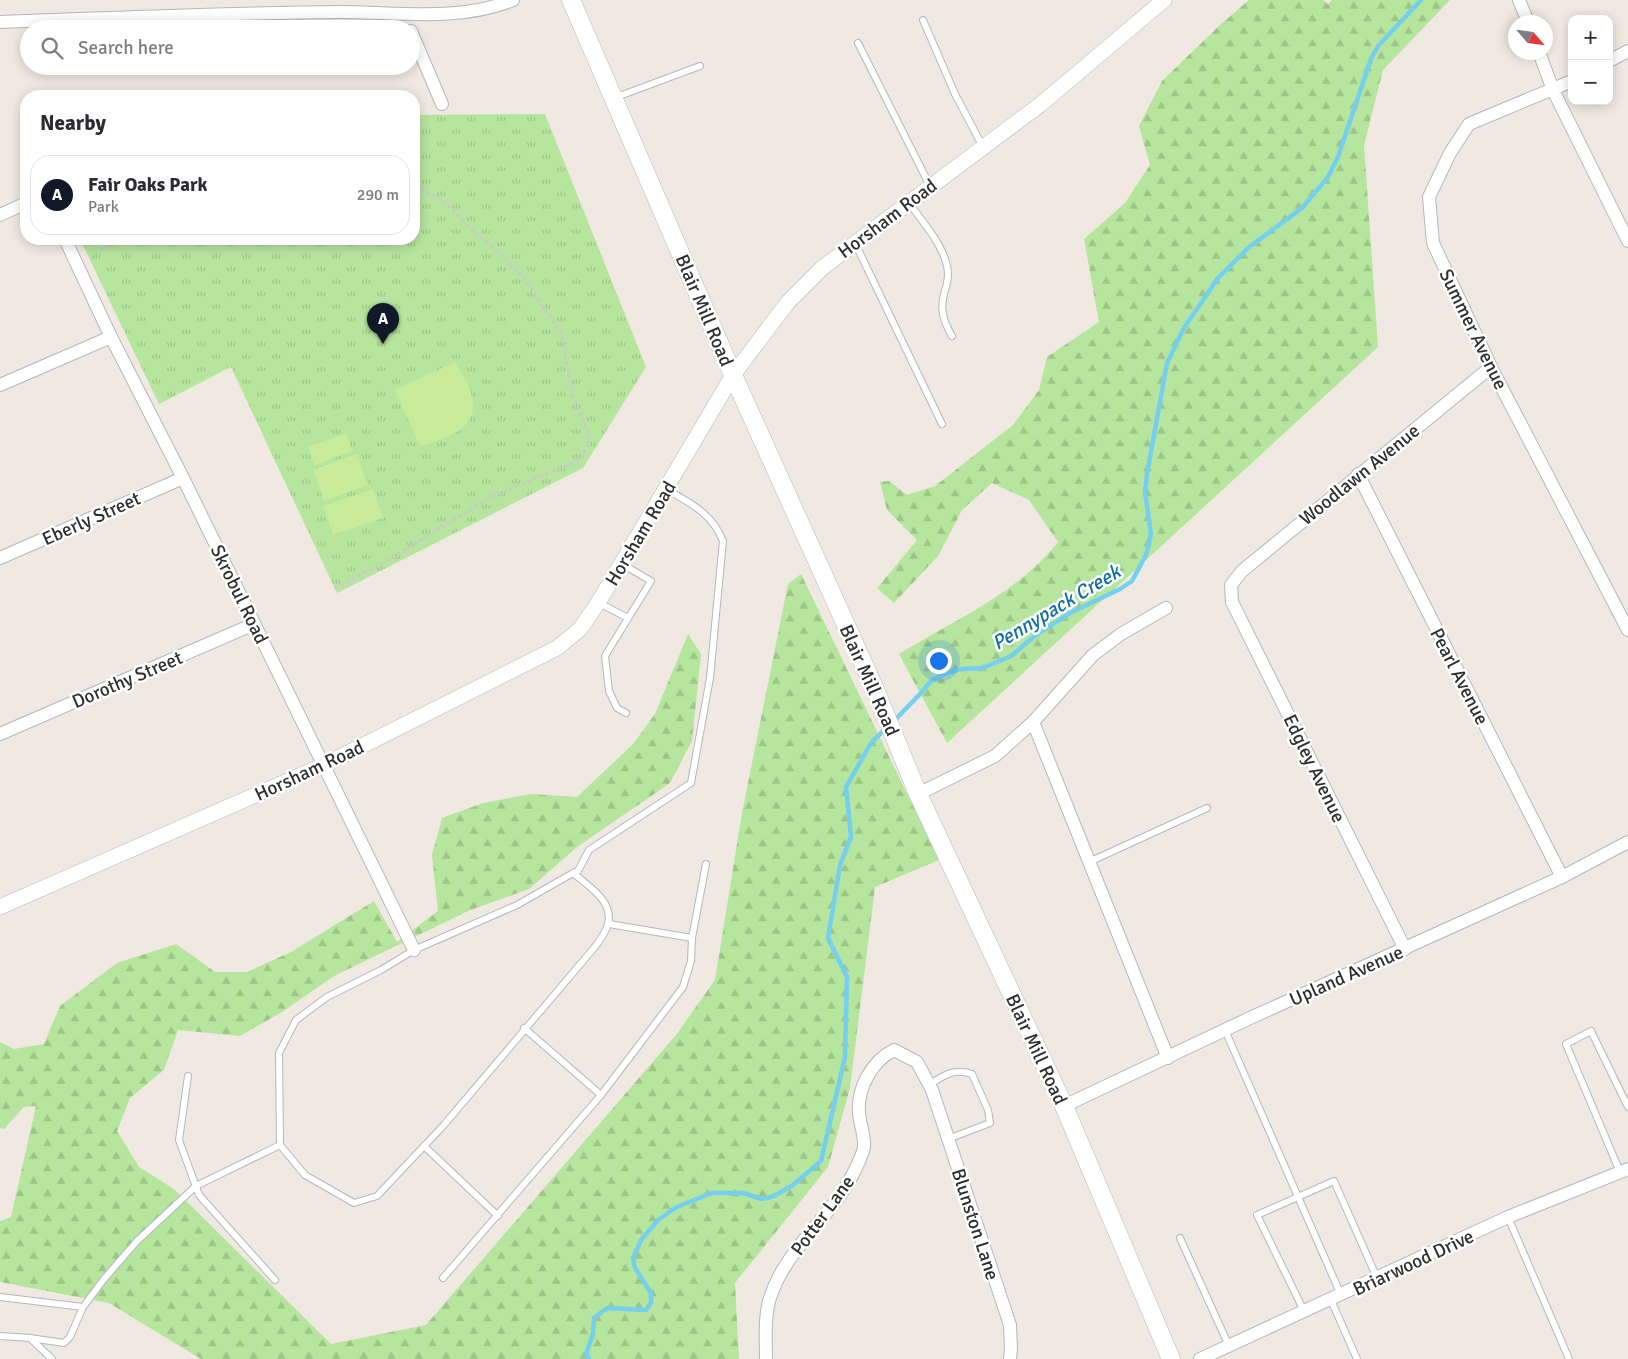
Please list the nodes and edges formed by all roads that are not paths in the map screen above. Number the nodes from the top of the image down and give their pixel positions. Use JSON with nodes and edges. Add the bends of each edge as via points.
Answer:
{"nodes":[{"id":1,"x":513,"y":0,"type":"edge"},
{"id":2,"x":570,"y":0,"type":"edge"},
{"id":3,"x":1164,"y":0,"type":"edge"},
{"id":4,"x":1519,"y":0,"type":"edge"},
{"id":5,"x":341,"y":6,"type":"edge"},
{"id":6,"x":404,"y":14,"type":"junction"},
{"id":7,"x":1525,"y":15,"type":"edge"},
{"id":8,"x":43,"y":20,"type":"edge"},
{"id":9,"x":407,"y":20,"type":"edge"},
{"id":10,"x":923,"y":20,"type":"dead end"},
{"id":11,"x":20,"y":21,"type":"edge"},
{"id":12,"x":0,"y":22,"type":"edge"},
{"id":13,"x":858,"y":43,"type":"dead end"},
{"id":14,"x":420,"y":51,"type":"edge"},
{"id":15,"x":1628,"y":52,"type":"edge"},
{"id":16,"x":1542,"y":60,"type":"edge"},
{"id":17,"x":1611,"y":60,"type":"edge"},
{"id":18,"x":700,"y":66,"type":"dead end"},
{"id":19,"x":1568,"y":82,"type":"edge"},
{"id":20,"x":1553,"y":90,"type":"junction"},
{"id":21,"x":613,"y":98,"type":"junction"},
{"id":22,"x":442,"y":104,"type":"dead end"},
{"id":23,"x":983,"y":147,"type":"junction"},
{"id":24,"x":930,"y":186,"type":"junction"},
{"id":25,"x":908,"y":202,"type":"junction"},
{"id":26,"x":20,"y":205,"type":"edge"},
{"id":27,"x":0,"y":215,"type":"edge"},
{"id":28,"x":1628,"y":241,"type":"edge"},
{"id":29,"x":855,"y":242,"type":"junction"},
{"id":30,"x":69,"y":245,"type":"edge"},
{"id":31,"x":952,"y":336,"type":"dead end"},
{"id":32,"x":111,"y":337,"type":"junction"},
{"id":33,"x":1491,"y":367,"type":"junction"},
{"id":34,"x":733,"y":375,"type":"junction"},
{"id":35,"x":0,"y":385,"type":"edge"},
{"id":36,"x":942,"y":424,"type":"dead end"},
{"id":37,"x":1358,"y":474,"type":"junction"},
{"id":38,"x":183,"y":478,"type":"junction"},
{"id":39,"x":666,"y":489,"type":"junction"},
{"id":40,"x":0,"y":558,"type":"edge"},
{"id":41,"x":622,"y":564,"type":"junction"},
{"id":42,"x":1231,"y":585,"type":"joint"},
{"id":43,"x":598,"y":603,"type":"junction"},
{"id":44,"x":1166,"y":608,"type":"dead end"},
{"id":45,"x":628,"y":618,"type":"junction"},
{"id":46,"x":254,"y":624,"type":"junction"},
{"id":47,"x":1628,"y":630,"type":"edge"},
{"id":48,"x":626,"y":713,"type":"dead end"},
{"id":49,"x":1033,"y":722,"type":"junction"},
{"id":50,"x":0,"y":734,"type":"edge"},
{"id":51,"x":324,"y":765,"type":"junction"},
{"id":52,"x":918,"y":794,"type":"junction"},
{"id":53,"x":1207,"y":808,"type":"dead end"},
{"id":54,"x":1628,"y":842,"type":"edge"},
{"id":55,"x":1089,"y":862,"type":"junction"},
{"id":56,"x":706,"y":864,"type":"dead end"},
{"id":57,"x":573,"y":873,"type":"junction"},
{"id":58,"x":1562,"y":877,"type":"junction"},
{"id":59,"x":0,"y":907,"type":"edge"},
{"id":60,"x":609,"y":924,"type":"junction"},
{"id":61,"x":692,"y":938,"type":"junction"},
{"id":62,"x":1405,"y":949,"type":"junction"},
{"id":63,"x":414,"y":950,"type":"junction"},
{"id":64,"x":524,"y":1028,"type":"junction"},
{"id":65,"x":1225,"y":1030,"type":"junction"},
{"id":66,"x":1168,"y":1058,"type":"junction"},
{"id":67,"x":188,"y":1076,"type":"dead end"},
{"id":68,"x":930,"y":1087,"type":"junction"},
{"id":69,"x":601,"y":1094,"type":"junction"},
{"id":70,"x":1064,"y":1106,"type":"junction"},
{"id":71,"x":1628,"y":1107,"type":"edge"},
{"id":72,"x":948,"y":1139,"type":"junction"},
{"id":73,"x":280,"y":1145,"type":"junction"},
{"id":74,"x":424,"y":1146,"type":"junction"},
{"id":75,"x":1624,"y":1170,"type":"edge"},
{"id":76,"x":196,"y":1186,"type":"junction"},
{"id":77,"x":1298,"y":1196,"type":"junction"},
{"id":78,"x":498,"y":1216,"type":"junction"},
{"id":79,"x":1508,"y":1218,"type":"junction"},
{"id":80,"x":1180,"y":1238,"type":"dead end"},
{"id":81,"x":443,"y":1278,"type":"dead end"},
{"id":82,"x":1378,"y":1279,"type":"junction"},
{"id":83,"x":275,"y":1280,"type":"dead end"},
{"id":84,"x":0,"y":1297,"type":"edge"},
{"id":85,"x":1336,"y":1297,"type":"junction"},
{"id":86,"x":83,"y":1307,"type":"junction"},
{"id":87,"x":1305,"y":1312,"type":"junction"},
{"id":88,"x":0,"y":1336,"type":"edge"},
{"id":89,"x":30,"y":1338,"type":"junction"},
{"id":90,"x":1229,"y":1346,"type":"junction"},
{"id":91,"x":52,"y":1359,"type":"edge"},
{"id":92,"x":766,"y":1359,"type":"edge"},
{"id":93,"x":1010,"y":1359,"type":"edge"},
{"id":94,"x":1171,"y":1359,"type":"edge"},
{"id":95,"x":1200,"y":1359,"type":"edge"},
{"id":96,"x":1357,"y":1359,"type":"edge"},
{"id":97,"x":1570,"y":1359,"type":"edge"}],
"edges":[{"from":1,"to":6,"type":"street","via":[[472,12]]},
{"from":2,"to":21,"type":"main road","name":"Blair Mill Road"},
{"from":3,"to":23,"type":"street","name":"Horsham Road","via":[[1041,104]]},
{"from":4,"to":7,"type":"street"},
{"from":5,"to":6,"type":"street"},
{"from":5,"to":8,"type":"street"},
{"from":6,"to":9,"type":"street"},
{"from":10,"to":23,"type":"lane","via":[[955,94]]},
{"from":11,"to":12,"type":"street"},
{"from":13,"to":24,"type":"lane"},
{"from":14,"to":22,"type":"street"},
{"from":15,"to":17,"type":"street"},
{"from":16,"to":20,"type":"street"},
{"from":18,"to":21,"type":"lane"},
{"from":19,"to":20,"type":"street","name":"Summer Avenue"},
{"from":20,"to":28,"type":"street"},
{"from":20,"to":33,"type":"street","name":"Summer Avenue","via":[[1468,124],[1429,197],[1433,242]]},
{"from":21,"to":34,"type":"main road","name":"Blair Mill Road"},
{"from":23,"to":24,"type":"street","name":"Horsham Road"},
{"from":24,"to":25,"type":"street","name":"Horsham Road"},
{"from":25,"to":29,"type":"street","name":"Horsham Road"},
{"from":25,"to":31,"type":"lane","via":[[931,233],[946,262],[942,320]]},
{"from":26,"to":27,"type":"street"},
{"from":29,"to":34,"type":"street","name":"Horsham Road","via":[[822,268],[788,302]]},
{"from":29,"to":36,"type":"lane"},
{"from":30,"to":32,"type":"street","name":"Skrobul Road"},
{"from":32,"to":35,"type":"street"},
{"from":32,"to":38,"type":"street","name":"Skrobul Road"},
{"from":33,"to":37,"type":"street","name":"Woodlawn Avenue"},
{"from":33,"to":47,"type":"street","name":"Summer Avenue"},
{"from":34,"to":39,"type":"street","name":"Horsham Road"},
{"from":34,"to":52,"type":"main road","name":"Blair Mill Road","via":[[874,686]]},
{"from":37,"to":42,"type":"street","name":"Woodlawn Avenue","via":[[1242,571]]},
{"from":37,"to":58,"type":"street","name":"Pearl Avenue"},
{"from":38,"to":40,"type":"street","name":"Eberly Street"},
{"from":38,"to":46,"type":"street","name":"Skrobul Road"},
{"from":39,"to":41,"type":"street","name":"Horsham Road"},
{"from":39,"to":57,"type":"lane","via":[[708,515],[723,541],[710,678],[691,783],[589,850],[578,871]]},
{"from":41,"to":43,"type":"street","name":"Horsham Road"},
{"from":41,"to":45,"type":"lane","via":[[651,581]]},
{"from":42,"to":62,"type":"street","name":"Edgley Avenue","via":[[1232,602]]},
{"from":43,"to":45,"type":"lane"},
{"from":43,"to":51,"type":"street","name":"Horsham Road","via":[[580,629],[557,648]]},
{"from":44,"to":49,"type":"street","via":[[1092,655]]},
{"from":45,"to":48,"type":"lane","via":[[604,656],[609,691],[617,708]]},
{"from":46,"to":50,"type":"street","name":"Dorothy Street"},
{"from":46,"to":51,"type":"street","name":"Skrobul Road"},
{"from":49,"to":52,"type":"street","via":[[995,756]]},
{"from":49,"to":55,"type":"street"},
{"from":51,"to":59,"type":"street","name":"Horsham Road"},
{"from":51,"to":63,"type":"street","name":"Skrobul Road"},
{"from":52,"to":70,"type":"main road","name":"Blair Mill Road"},
{"from":53,"to":55,"type":"lane"},
{"from":54,"to":58,"type":"street","name":"Upland Avenue"},
{"from":55,"to":66,"type":"street"},
{"from":56,"to":61,"type":"lane"},
{"from":57,"to":60,"type":"lane","via":[[605,901]]},
{"from":57,"to":63,"type":"lane","via":[[517,905]]},
{"from":58,"to":62,"type":"street","name":"Upland Avenue"},
{"from":60,"to":61,"type":"lane"},
{"from":60,"to":64,"type":"lane","via":[[594,948]]},
{"from":61,"to":69,"type":"lane","via":[[691,961],[682,987]]},
{"from":62,"to":65,"type":"street","name":"Upland Avenue"},
{"from":63,"to":73,"type":"lane","via":[[327,997],[296,1020],[279,1053]]},
{"from":64,"to":69,"type":"lane"},
{"from":64,"to":74,"type":"lane"},
{"from":65,"to":66,"type":"street","name":"Upland Avenue"},
{"from":65,"to":77,"type":"lane"},
{"from":66,"to":70,"type":"street","name":"Upland Avenue"},
{"from":67,"to":76,"type":"lane","via":[[179,1140]]},
{"from":68,"to":72,"type":"street","name":"Blunston Lane"},
{"from":68,"to":72,"type":"lane","via":[[943,1076],[960,1070],[972,1074],[988,1110],[990,1123]]},
{"from":68,"to":92,"type":"street","name":"Potter Lane","via":[[917,1062],[894,1050],[882,1056],[867,1077],[860,1095],[859,1112],[864,1147],[844,1189],[783,1267],[770,1299]]},
{"from":69,"to":78,"type":"lane"},
{"from":70,"to":94,"type":"main road","name":"Blair Mill Road"},
{"from":71,"to":75,"type":"lane","via":[[1591,1031],[1566,1044]]},
{"from":72,"to":93,"type":"street","name":"Blunston Lane","via":[[1010,1325]]},
{"from":73,"to":74,"type":"lane","via":[[305,1175],[354,1203],[377,1196]]},
{"from":73,"to":76,"type":"lane"},
{"from":74,"to":78,"type":"lane"},
{"from":75,"to":79,"type":"street","name":"Briarwood Drive"},
{"from":76,"to":83,"type":"lane","via":[[200,1195]]},
{"from":76,"to":86,"type":"lane","via":[[137,1241]]},
{"from":77,"to":82,"type":"lane","via":[[1334,1181]]},
{"from":77,"to":85,"type":"lane"},
{"from":77,"to":87,"type":"lane","via":[[1257,1215]]},
{"from":78,"to":81,"type":"lane"},
{"from":79,"to":82,"type":"street","name":"Briarwood Drive"},
{"from":79,"to":97,"type":"lane"},
{"from":80,"to":90,"type":"lane"},
{"from":82,"to":85,"type":"street","name":"Briarwood Drive"},
{"from":84,"to":86,"type":"lane"},
{"from":85,"to":87,"type":"street","name":"Briarwood Drive"},
{"from":85,"to":96,"type":"lane"},
{"from":86,"to":89,"type":"lane","via":[[70,1337],[64,1343]]},
{"from":87,"to":90,"type":"street","name":"Briarwood Drive"},
{"from":88,"to":89,"type":"lane"},
{"from":89,"to":91,"type":"lane"},
{"from":90,"to":95,"type":"street","name":"Briarwood Drive"}]}
